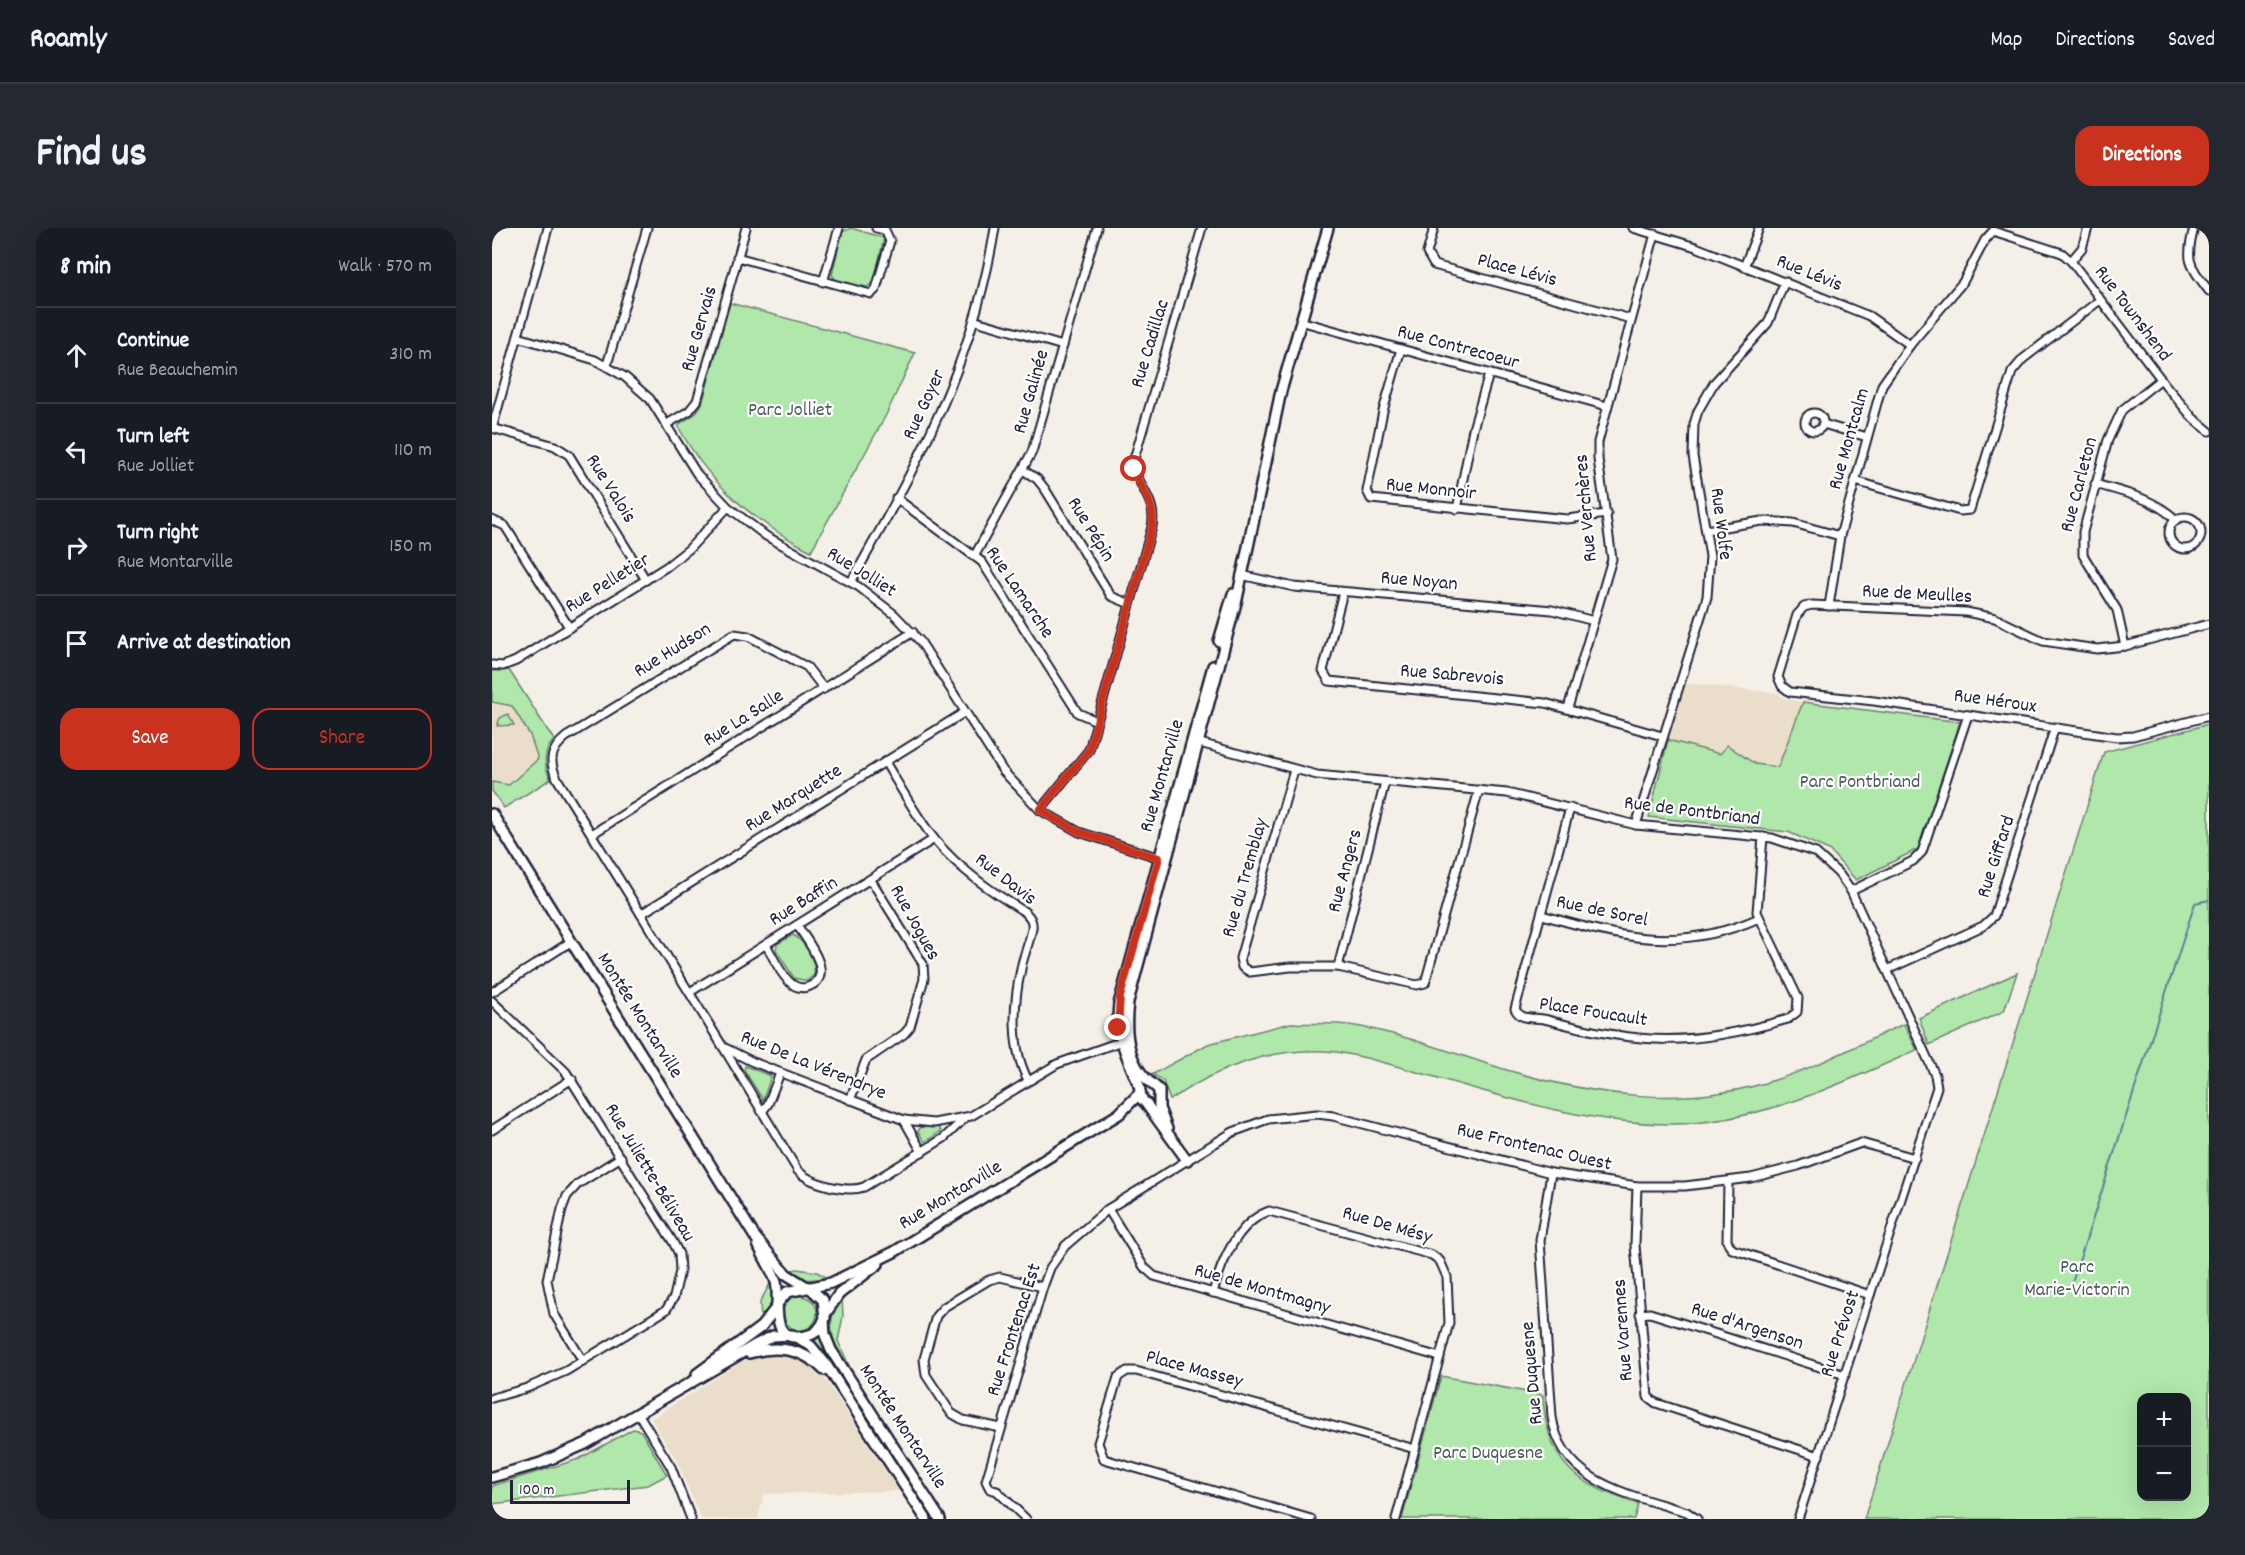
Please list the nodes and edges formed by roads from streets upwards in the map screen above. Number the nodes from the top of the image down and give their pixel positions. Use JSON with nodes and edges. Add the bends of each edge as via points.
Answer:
{"nodes":[{"id":1,"x":548,"y":228,"type":"edge"},
{"id":2,"x":647,"y":228,"type":"edge"},
{"id":3,"x":746,"y":228,"type":"edge"},
{"id":4,"x":839,"y":228,"type":"edge"},
{"id":5,"x":876,"y":228,"type":"edge"},
{"id":6,"x":995,"y":228,"type":"edge"},
{"id":7,"x":1097,"y":228,"type":"edge"},
{"id":8,"x":1202,"y":228,"type":"edge"},
{"id":9,"x":1328,"y":228,"type":"edge"},
{"id":10,"x":1434,"y":228,"type":"edge"},
{"id":11,"x":1633,"y":228,"type":"edge"},
{"id":12,"x":1759,"y":228,"type":"edge"},
{"id":13,"x":2088,"y":228,"type":"edge"},
{"id":14,"x":2194,"y":228,"type":"edge"},
{"id":15,"x":1654,"y":234,"type":"junction"},
{"id":16,"x":1985,"y":240,"type":"joint"},
{"id":17,"x":737,"y":257,"type":"junction"},
{"id":18,"x":2071,"y":261,"type":"junction"},
{"id":19,"x":1744,"y":267,"type":"junction"},
{"id":20,"x":1785,"y":281,"type":"junction"},
{"id":21,"x":823,"y":282,"type":"junction"},
{"id":22,"x":2209,"y":291,"type":"edge"},
{"id":23,"x":2100,"y":300,"type":"junction"},
{"id":24,"x":1631,"y":319,"type":"junction"},
{"id":25,"x":976,"y":321,"type":"junction"},
{"id":26,"x":1300,"y":321,"type":"junction"},
{"id":27,"x":518,"y":338,"type":"junction"},
{"id":28,"x":1910,"y":345,"type":"junction"},
{"id":29,"x":1063,"y":346,"type":"junction"},
{"id":30,"x":1401,"y":349,"type":"junction"},
{"id":31,"x":607,"y":365,"type":"junction"},
{"id":32,"x":1489,"y":374,"type":"junction"},
{"id":33,"x":2161,"y":379,"type":"junction"},
{"id":34,"x":1607,"y":406,"type":"junction"},
{"id":35,"x":666,"y":424,"type":"junction"},
{"id":36,"x":1823,"y":424,"type":"dead end"},
{"id":37,"x":492,"y":429,"type":"edge"},
{"id":38,"x":2209,"y":431,"type":"edge"},
{"id":39,"x":1867,"y":437,"type":"junction"},
{"id":40,"x":1023,"y":470,"type":"junction"},
{"id":41,"x":1855,"y":481,"type":"junction"},
{"id":42,"x":2095,"y":484,"type":"junction"},
{"id":43,"x":896,"y":498,"type":"junction"},
{"id":44,"x":728,"y":507,"type":"junction"},
{"id":45,"x":1457,"y":509,"type":"junction"},
{"id":46,"x":1606,"y":514,"type":"junction"},
{"id":47,"x":492,"y":520,"type":"edge"},
{"id":48,"x":2176,"y":520,"type":"junction"},
{"id":49,"x":1706,"y":530,"type":"junction"},
{"id":50,"x":1840,"y":536,"type":"junction"},
{"id":51,"x":975,"y":555,"type":"junction"},
{"id":52,"x":1241,"y":575,"type":"junction"},
{"id":53,"x":646,"y":579,"type":"junction"},
{"id":54,"x":851,"y":582,"type":"junction"},
{"id":55,"x":1343,"y":591,"type":"junction"},
{"id":56,"x":1130,"y":604,"type":"junction"},
{"id":57,"x":1829,"y":606,"type":"junction"},
{"id":58,"x":1594,"y":621,"type":"junction"},
{"id":59,"x":2209,"y":624,"type":"edge"},
{"id":60,"x":569,"y":627,"type":"junction"},
{"id":61,"x":913,"y":632,"type":"junction"},
{"id":62,"x":2125,"y":646,"type":"junction"},
{"id":63,"x":492,"y":665,"type":"edge"},
{"id":64,"x":1779,"y":682,"type":"joint"},
{"id":65,"x":824,"y":688,"type":"junction"},
{"id":66,"x":1569,"y":708,"type":"junction"},
{"id":67,"x":965,"y":712,"type":"junction"},
{"id":68,"x":1968,"y":715,"type":"junction"},
{"id":69,"x":2209,"y":716,"type":"edge"},
{"id":70,"x":1097,"y":721,"type":"junction"},
{"id":71,"x":2055,"y":727,"type":"junction"},
{"id":72,"x":1662,"y":736,"type":"junction"},
{"id":73,"x":1195,"y":741,"type":"junction"},
{"id":74,"x":885,"y":762,"type":"junction"},
{"id":75,"x":551,"y":765,"type":"joint"},
{"id":76,"x":1294,"y":770,"type":"junction"},
{"id":77,"x":1385,"y":782,"type":"junction"},
{"id":78,"x":1479,"y":790,"type":"junction"},
{"id":79,"x":1570,"y":808,"type":"junction"},
{"id":80,"x":1040,"y":810,"type":"junction"},
{"id":81,"x":492,"y":814,"type":"edge"},
{"id":82,"x":1636,"y":825,"type":"junction"},
{"id":83,"x":592,"y":834,"type":"junction"},
{"id":84,"x":1763,"y":837,"type":"junction"},
{"id":85,"x":934,"y":839,"type":"junction"},
{"id":86,"x":1162,"y":859,"type":"junction"},
{"id":87,"x":871,"y":880,"type":"junction"},
{"id":88,"x":1851,"y":891,"type":"junction"},
{"id":89,"x":641,"y":914,"type":"junction"},
{"id":90,"x":1542,"y":915,"type":"junction"},
{"id":91,"x":1759,"y":918,"type":"junction"},
{"id":92,"x":797,"y":925,"type":"junction"},
{"id":93,"x":572,"y":941,"type":"junction"},
{"id":94,"x":766,"y":945,"type":"junction"},
{"id":95,"x":1338,"y":967,"type":"junction"},
{"id":96,"x":1887,"y":970,"type":"junction"},
{"id":97,"x":492,"y":992,"type":"edge"},
{"id":98,"x":690,"y":992,"type":"junction"},
{"id":99,"x":492,"y":1001,"type":"edge"},
{"id":100,"x":1124,"y":1040,"type":"junction"},
{"id":101,"x":723,"y":1047,"type":"junction"},
{"id":102,"x":780,"y":1073,"type":"junction"},
{"id":103,"x":572,"y":1079,"type":"junction"},
{"id":104,"x":1028,"y":1080,"type":"junction"},
{"id":105,"x":1156,"y":1087,"type":"junction"},
{"id":106,"x":1140,"y":1092,"type":"junction"},
{"id":107,"x":850,"y":1100,"type":"junction"},
{"id":108,"x":1159,"y":1100,"type":"junction"},
{"id":109,"x":1147,"y":1104,"type":"junction"},
{"id":110,"x":762,"y":1112,"type":"junction"},
{"id":111,"x":1119,"y":1114,"type":"junction"},
{"id":112,"x":964,"y":1119,"type":"junction"},
{"id":113,"x":904,"y":1120,"type":"junction"},
{"id":114,"x":1167,"y":1129,"type":"junction"},
{"id":115,"x":492,"y":1130,"type":"edge"},
{"id":116,"x":922,"y":1152,"type":"junction"},
{"id":117,"x":621,"y":1157,"type":"junction"},
{"id":118,"x":1915,"y":1158,"type":"junction"},
{"id":119,"x":1187,"y":1160,"type":"junction"},
{"id":120,"x":1551,"y":1173,"type":"junction"},
{"id":121,"x":1728,"y":1182,"type":"junction"},
{"id":122,"x":1637,"y":1186,"type":"junction"},
{"id":123,"x":1108,"y":1209,"type":"junction"},
{"id":124,"x":755,"y":1237,"type":"junction"},
{"id":125,"x":894,"y":1252,"type":"junction"},
{"id":126,"x":808,"y":1287,"type":"junction"},
{"id":127,"x":1043,"y":1287,"type":"junction"},
{"id":128,"x":1213,"y":1293,"type":"junction"},
{"id":129,"x":1870,"y":1295,"type":"junction"},
{"id":130,"x":776,"y":1306,"type":"junction"},
{"id":131,"x":1640,"y":1314,"type":"junction"},
{"id":132,"x":825,"y":1317,"type":"junction"},
{"id":133,"x":795,"y":1336,"type":"junction"},
{"id":134,"x":738,"y":1356,"type":"junction"},
{"id":135,"x":1440,"y":1357,"type":"junction"},
{"id":136,"x":583,"y":1361,"type":"junction"},
{"id":137,"x":1845,"y":1375,"type":"junction"},
{"id":138,"x":673,"y":1392,"type":"junction"},
{"id":139,"x":843,"y":1392,"type":"junction"},
{"id":140,"x":492,"y":1398,"type":"edge"},
{"id":141,"x":639,"y":1413,"type":"junction"},
{"id":142,"x":1001,"y":1428,"type":"junction"},
{"id":143,"x":1415,"y":1449,"type":"junction"},
{"id":144,"x":1819,"y":1456,"type":"junction"},
{"id":145,"x":492,"y":1477,"type":"edge"},
{"id":146,"x":691,"y":1519,"type":"edge"},
{"id":147,"x":926,"y":1519,"type":"edge"},
{"id":148,"x":940,"y":1519,"type":"edge"},
{"id":149,"x":1026,"y":1519,"type":"edge"},
{"id":150,"x":1311,"y":1519,"type":"edge"},
{"id":151,"x":1395,"y":1519,"type":"edge"},
{"id":152,"x":1697,"y":1519,"type":"edge"},
{"id":153,"x":1798,"y":1519,"type":"edge"}],
"edges":[{"from":1,"to":27,"type":"street"},
{"from":2,"to":31,"type":"street"},
{"from":3,"to":17,"type":"street","name":"Rue Gervais"},
{"from":4,"to":21,"type":"street"},
{"from":5,"to":21,"type":"street","via":[[885,230],[890,241],[876,290],[871,294]]},
{"from":6,"to":25,"type":"street","name":"Rue Goyer"},
{"from":7,"to":29,"type":"street","name":"Rue Galinée"},
{"from":8,"to":56,"type":"street","name":"Rue Cadillac","via":[[1138,446],[1134,469],[1150,499],[1153,520]]},
{"from":9,"to":26,"type":"street","name":"Rue Montarville"},
{"from":10,"to":24,"type":"street","name":"Place Lévis","via":[[1427,254],[1434,265]]},
{"from":11,"to":15,"type":"street"},
{"from":12,"to":19,"type":"street"},
{"from":13,"to":18,"type":"street","via":[[2082,248]]},
{"from":14,"to":22,"type":"street","via":[[2187,257]]},
{"from":15,"to":19,"type":"street","name":"Rue Lévis"},
{"from":15,"to":24,"type":"street","name":"Rue Verchères"},
{"from":16,"to":18,"type":"street","name":"Rue Townshend","via":[[1993,231],[2062,253]]},
{"from":16,"to":28,"type":"street","name":"Rue Montcalm","via":[[1963,282]]},
{"from":17,"to":21,"type":"street"},
{"from":17,"to":35,"type":"street","name":"Rue Gervais","via":[[696,402],[689,411]]},
{"from":18,"to":23,"type":"street","name":"Rue Townshend"},
{"from":19,"to":20,"type":"street","name":"Rue Lévis"},
{"from":20,"to":28,"type":"street","name":"Rue Lévis","via":[[1873,318]]},
{"from":20,"to":49,"type":"street","name":"Rue Wolfe","via":[[1768,323],[1714,383],[1698,411],[1693,456]]},
{"from":23,"to":33,"type":"street","name":"Rue Townshend"},
{"from":23,"to":41,"type":"street","via":[[2014,368],[1970,510],[1960,511]]},
{"from":24,"to":34,"type":"street","name":"Rue Verchères"},
{"from":25,"to":29,"type":"street"},
{"from":25,"to":43,"type":"street","name":"Rue Goyer","via":[[939,420]]},
{"from":26,"to":30,"type":"street","name":"Rue Contrecoeur"},
{"from":26,"to":52,"type":"street","name":"Rue Montarville"},
{"from":27,"to":31,"type":"street","name":"Rue Jolliet"},
{"from":27,"to":37,"type":"street"},
{"from":28,"to":39,"type":"street","name":"Rue Montcalm","via":[[1882,385]]},
{"from":29,"to":40,"type":"street","name":"Rue Galinée","via":[[1032,452]]},
{"from":30,"to":32,"type":"street","name":"Rue Contrecoeur"},
{"from":30,"to":45,"type":"street","name":"Rue Monnoir","via":[[1383,411],[1368,493],[1377,501]]},
{"from":31,"to":35,"type":"street","name":"Rue Jolliet","via":[[641,390]]},
{"from":32,"to":34,"type":"street","name":"Rue Contrecoeur"},
{"from":32,"to":45,"type":"street"},
{"from":33,"to":38,"type":"street","name":"Rue Townshend"},
{"from":33,"to":42,"type":"street","name":"Rue Carleton","via":[[2122,410]]},
{"from":34,"to":46,"type":"street","name":"Rue Verchères","via":[[1597,451]]},
{"from":35,"to":44,"type":"street","name":"Rue Jolliet","via":[[696,474]]},
{"from":36,"to":39,"type":"street"},
{"from":37,"to":53,"type":"street","name":"Rue Valois","via":[[555,446],[569,455]]},
{"from":39,"to":41,"type":"street","name":"Rue Montcalm"},
{"from":40,"to":51,"type":"street","name":"Rue Galinée"},
{"from":40,"to":56,"type":"street","name":"Rue Pépin","via":[[1043,485],[1111,596]]},
{"from":41,"to":50,"type":"street","name":"Rue Montcalm"},
{"from":42,"to":48,"type":"street","via":[[2136,495]]},
{"from":42,"to":62,"type":"street","name":"Rue Carleton","via":[[2083,532],[2083,555],[2117,610]]},
{"from":43,"to":51,"type":"street","name":"Rue Lamarche"},
{"from":43,"to":54,"type":"street","name":"Rue Goyer"},
{"from":44,"to":53,"type":"street","name":"Rue Pelletier","via":[[689,549]]},
{"from":44,"to":54,"type":"street","name":"Rue Jolliet","via":[[766,536]]},
{"from":45,"to":46,"type":"street","name":"Rue Monnoir","via":[[1567,519]]},
{"from":46,"to":58,"type":"street","name":"Rue Verchères","via":[[1612,560]]},
{"from":47,"to":60,"type":"street","via":[[505,526]]},
{"from":48,"to":48,"type":"street","via":[[2170,528],[2170,538],[2176,546],[2191,547],[2199,540],[2199,525],[2186,517]]},
{"from":49,"to":50,"type":"street","via":[[1762,521],[1793,523]]},
{"from":49,"to":72,"type":"street","name":"Rue Wolfe","via":[[1710,556],[1707,597]]},
{"from":50,"to":57,"type":"street","name":"Rue Montcalm"},
{"from":51,"to":70,"type":"street","name":"Rue Lamarche","via":[[1078,713]]},
{"from":52,"to":55,"type":"street","name":"Rue Noyan","via":[[1294,587]]},
{"from":52,"to":73,"type":"street","name":"Rue Montarville"},
{"from":53,"to":60,"type":"street","name":"Rue Pelletier"},
{"from":54,"to":61,"type":"street","name":"Rue Jolliet"},
{"from":55,"to":58,"type":"street","name":"Rue Noyan","via":[[1552,610]]},
{"from":55,"to":66,"type":"street","name":"Rue Sabrevois","via":[[1323,668],[1329,681],[1520,699]]},
{"from":56,"to":70,"type":"street"},
{"from":57,"to":62,"type":"street","name":"Rue de Meulles","via":[[1966,612],[1995,618],[2043,641],[2097,649]]},
{"from":57,"to":64,"type":"street","name":"Rue de Meulles","via":[[1809,605],[1798,613],[1779,670]]},
{"from":58,"to":66,"type":"street","name":"Rue Verchères"},
{"from":59,"to":62,"type":"street","name":"Rue de Meulles"},
{"from":60,"to":63,"type":"street","name":"Rue Pelletier","via":[[512,663]]},
{"from":61,"to":65,"type":"street","name":"Rue La Salle"},
{"from":61,"to":67,"type":"street","name":"Rue Jolliet"},
{"from":64,"to":68,"type":"street","name":"Rue Héroux","via":[[1790,692]]},
{"from":65,"to":75,"type":"street","name":"Rue Hudson","via":[[807,667],[748,636],[735,634],[566,737],[553,751]]},
{"from":65,"to":83,"type":"street","name":"Rue La Salle"},
{"from":66,"to":72,"type":"street","name":"Rue Sabrevois"},
{"from":67,"to":74,"type":"street","name":"Rue Marquette"},
{"from":67,"to":80,"type":"street","name":"Rue Jolliet","via":[[1003,771]]},
{"from":68,"to":71,"type":"street","name":"Rue Héroux"},
{"from":68,"to":88,"type":"street","via":[[1923,852],[1913,861]]},
{"from":69,"to":71,"type":"street","name":"Rue Héroux","via":[[2125,737]]},
{"from":70,"to":80,"type":"street","via":[[1087,753]]},
{"from":71,"to":96,"type":"street","name":"Rue Giffard","via":[[1994,916],[1983,926]]},
{"from":72,"to":82,"type":"street","name":"Rue Wolfe"},
{"from":73,"to":76,"type":"street","name":"Rue de Pontbriand"},
{"from":73,"to":86,"type":"street","name":"Rue Montarville"},
{"from":74,"to":85,"type":"street","name":"Rue Davis"},
{"from":74,"to":89,"type":"street","name":"Rue Marquette"},
{"from":75,"to":83,"type":"street","name":"Rue De La Vérendrye"},
{"from":76,"to":77,"type":"street","name":"Rue de Pontbriand"},
{"from":76,"to":95,"type":"street","name":"Rue du Tremblay","via":[[1240,963],[1253,972]]},
{"from":77,"to":78,"type":"street","name":"Rue de Pontbriand"},
{"from":77,"to":95,"type":"street","name":"Rue Angers"},
{"from":78,"to":79,"type":"street","name":"Rue de Pontbriand","via":[[1522,795]]},
{"from":78,"to":95,"type":"street","name":"Rue du Tremblay","via":[[1427,981],[1417,985]]},
{"from":79,"to":82,"type":"street","name":"Rue de Pontbriand"},
{"from":79,"to":90,"type":"street","name":"Place Foucault"},
{"from":80,"to":86,"type":"street","name":"Rue Jolliet","via":[[1079,832]]},
{"from":81,"to":93,"type":"street","name":"Montée Montarville"},
{"from":82,"to":84,"type":"street","name":"Rue de Pontbriand"},
{"from":83,"to":89,"type":"street","name":"Rue De La Vérendrye"},
{"from":84,"to":88,"type":"street","name":"Rue de Pontbriand","via":[[1816,853]]},
{"from":84,"to":91,"type":"street","name":"Place Foucault"},
{"from":85,"to":87,"type":"street","name":"Rue Baffin"},
{"from":85,"to":104,"type":"street","name":"Rue Davis","via":[[969,873],[1030,918],[1032,928],[1020,970],[1016,1012],[1020,1059]]},
{"from":86,"to":100,"type":"street","name":"Rue Montarville","via":[[1120,997],[1118,1022]]},
{"from":87,"to":92,"type":"street","name":"Rue Baffin"},
{"from":87,"to":107,"type":"street","name":"Rue Jogues","via":[[923,964],[925,976],[908,1029],[866,1060]]},
{"from":88,"to":96,"type":"street","name":"Rue de Pontbriand"},
{"from":89,"to":98,"type":"street","name":"Rue De La Vérendrye"},
{"from":90,"to":91,"type":"street","name":"Rue de Sorel","via":[[1615,935],[1667,941],[1707,936]]},
{"from":90,"to":91,"type":"street","name":"Place Foucault","via":[[1515,1005],[1520,1016],[1604,1034],[1682,1041],[1757,1028],[1788,1019],[1797,1012],[1798,998]]},
{"from":92,"to":94,"type":"street","name":"Rue Baffin"},
{"from":92,"to":94,"type":"street","via":[[820,965],[820,976],[813,985],[802,988],[792,984]]},
{"from":93,"to":97,"type":"street"},
{"from":93,"to":124,"type":"street","name":"Montée Montarville"},
{"from":94,"to":98,"type":"street","name":"Rue Baffin"},
{"from":96,"to":118,"type":"street","name":"Rue de Pontbriand","via":[[1937,1084]]},
{"from":98,"to":101,"type":"street","name":"Rue De La Vérendrye"},
{"from":99,"to":103,"type":"street","name":"Rue Juliette-Béliveau"},
{"from":100,"to":104,"type":"street","name":"Rue De La Vérendrye","via":[[1074,1056]]},
{"from":100,"to":105,"type":"street","name":"Rue Montarville","via":[[1137,1066]]},
{"from":100,"to":106,"type":"street","name":"Rue Montarville"},
{"from":101,"to":102,"type":"street","name":"Rue De La Vérendrye"},
{"from":101,"to":110,"type":"street"},
{"from":102,"to":107,"type":"street","name":"Rue De La Vérendrye"},
{"from":102,"to":110,"type":"street"},
{"from":103,"to":115,"type":"street"},
{"from":103,"to":117,"type":"street","name":"Rue Juliette-Béliveau"},
{"from":104,"to":112,"type":"street","name":"Rue De La Vérendrye"},
{"from":105,"to":106,"type":"street","name":"Rue Montarville","via":[[1147,1085]]},
{"from":105,"to":108,"type":"street","name":"Rue Montarville"},
{"from":106,"to":109,"type":"street","name":"Rue Montarville"},
{"from":106,"to":111,"type":"street","name":"Rue Montarville"},
{"from":107,"to":113,"type":"street","name":"Rue De La Vérendrye"},
{"from":108,"to":109,"type":"street","name":"Rue Montarville"},
{"from":108,"to":114,"type":"street","name":"Rue Montarville"},
{"from":109,"to":111,"type":"street","name":"Rue Montarville"},
{"from":109,"to":114,"type":"street","name":"Rue Montarville"},
{"from":110,"to":116,"type":"street","via":[[800,1173],[835,1186],[853,1190],[864,1187]]},
{"from":111,"to":125,"type":"street","name":"Rue Montarville"},
{"from":112,"to":113,"type":"street","name":"Rue De La Vérendrye","via":[[934,1123]]},
{"from":112,"to":116,"type":"street"},
{"from":113,"to":116,"type":"street"},
{"from":114,"to":119,"type":"street","name":"Rue Montarville"},
{"from":117,"to":136,"type":"street","via":[[578,1184],[567,1196],[548,1276],[554,1314]]},
{"from":117,"to":136,"type":"street","name":"Rue Juliette-Béliveau","via":[[676,1246],[680,1274],[666,1310]]},
{"from":118,"to":121,"type":"street","name":"Rue Frontenac Ouest","via":[[1861,1143],[1798,1166]]},
{"from":118,"to":129,"type":"street","name":"Rue Prévost"},
{"from":119,"to":120,"type":"street","name":"Rue Frontenac Ouest","via":[[1252,1123],[1317,1114]]},
{"from":119,"to":123,"type":"street","name":"Rue Frontenac Est"},
{"from":120,"to":122,"type":"street","name":"Rue Frontenac Ouest"},
{"from":120,"to":152,"type":"street","name":"Rue Duquesne","via":[[1540,1240],[1551,1408],[1557,1439],[1576,1467],[1596,1481],[1687,1512]]},
{"from":121,"to":122,"type":"street","name":"Rue Frontenac Ouest"},
{"from":121,"to":129,"type":"street","via":[[1727,1241],[1732,1249]]},
{"from":122,"to":131,"type":"street","name":"Rue Varennes","via":[[1635,1234]]},
{"from":123,"to":127,"type":"street","name":"Rue Frontenac Est","via":[[1065,1246]]},
{"from":123,"to":128,"type":"street","name":"Rue de Montmagny","via":[[1149,1273]]},
{"from":124,"to":126,"type":"street","name":"Montée Montarville","via":[[790,1278]]},
{"from":124,"to":130,"type":"street","name":"Montée Montarville","via":[[776,1282]]},
{"from":125,"to":126,"type":"street","name":"Rue Montarville","via":[[831,1283]]},
{"from":125,"to":132,"type":"street","name":"Rue Montarville","via":[[839,1294]]},
{"from":126,"to":130,"type":"street","via":[[785,1293]]},
{"from":126,"to":132,"type":"street","via":[[823,1299]]},
{"from":127,"to":142,"type":"street","name":"Rue Frontenac Est"},
{"from":127,"to":142,"type":"street","via":[[1000,1278],[989,1280],[936,1316],[924,1359],[926,1375],[951,1413],[963,1420]]},
{"from":128,"to":135,"type":"street","name":"Rue de Montmagny"},
{"from":128,"to":135,"type":"street","name":"Rue De Mésy","via":[[1229,1250],[1249,1225],[1269,1211],[1432,1255],[1444,1268],[1449,1303],[1448,1329]]},
{"from":129,"to":137,"type":"street","name":"Rue Prévost"},
{"from":130,"to":133,"type":"street","via":[[780,1326]]},
{"from":130,"to":138,"type":"street","via":[[758,1330]]},
{"from":131,"to":137,"type":"street","name":"Rue d'Argenson","via":[[1650,1313]]},
{"from":131,"to":144,"type":"street","name":"Rue Varennes","via":[[1645,1390],[1651,1401]]},
{"from":132,"to":133,"type":"street","via":[[814,1333]]},
{"from":132,"to":148,"type":"street","name":"Montée Montarville","via":[[825,1335],[831,1350]]},
{"from":133,"to":134,"type":"street","via":[[769,1338]]},
{"from":133,"to":139,"type":"street","name":"Montée Montarville","via":[[816,1350]]},
{"from":134,"to":138,"type":"street"},
{"from":134,"to":139,"type":"street","via":[[771,1348],[796,1352],[818,1364]]},
{"from":135,"to":143,"type":"street","name":"Rue De Mésy"},
{"from":136,"to":140,"type":"street","name":"Rue Juliette-Béliveau","via":[[540,1383]]},
{"from":137,"to":144,"type":"street","name":"Rue Prévost"},
{"from":138,"to":141,"type":"street"},
{"from":139,"to":147,"type":"street","name":"Montée Montarville"},
{"from":141,"to":145,"type":"street","via":[[569,1451]]},
{"from":141,"to":146,"type":"street","via":[[671,1467]]},
{"from":142,"to":149,"type":"street","name":"Rue Frontenac Est","via":[[987,1485]]},
{"from":143,"to":150,"type":"street","name":"Place Massey","via":[[1136,1371],[1118,1377],[1098,1443],[1104,1460]]},
{"from":143,"to":151,"type":"street","name":"Rue De Mésy"},
{"from":144,"to":153,"type":"street","name":"Rue Prévost"}]}
